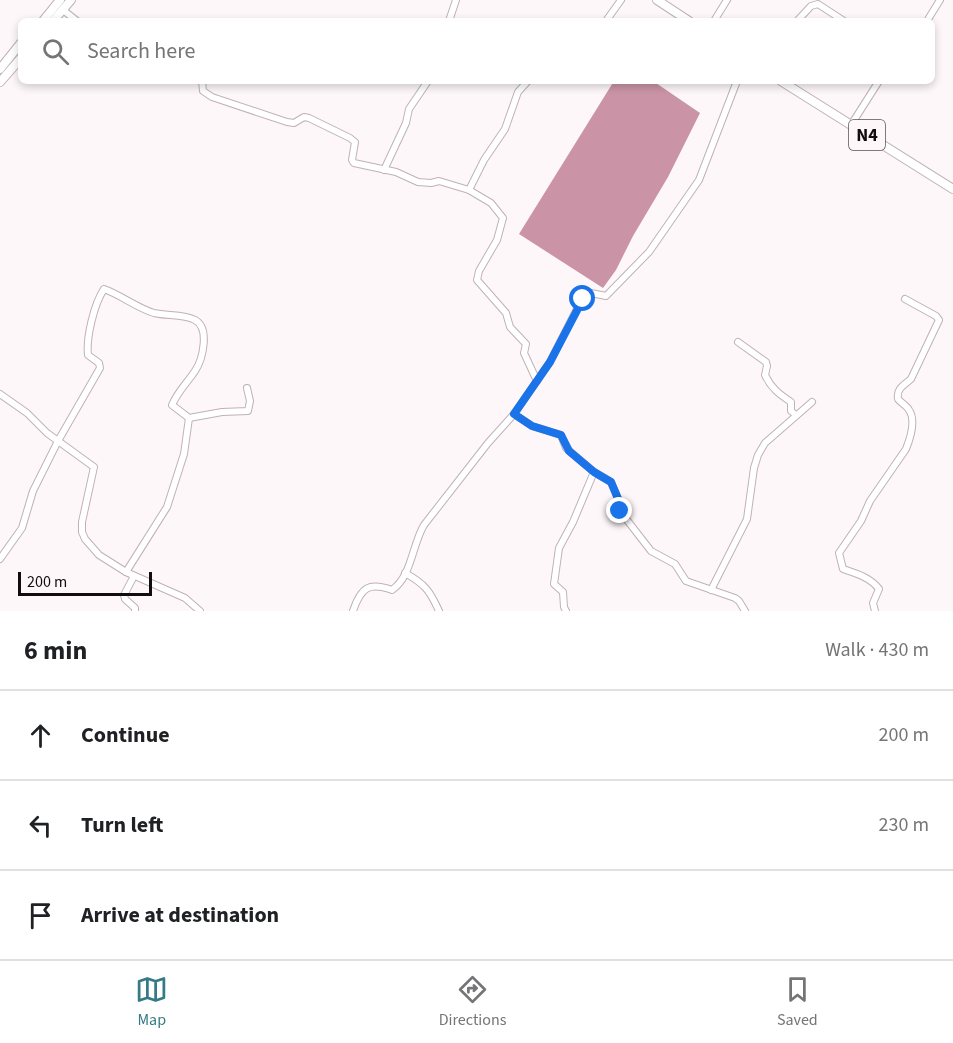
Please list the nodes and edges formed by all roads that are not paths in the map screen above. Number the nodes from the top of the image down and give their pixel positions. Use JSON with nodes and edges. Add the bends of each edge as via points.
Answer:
{"nodes":[{"id":1,"x":56,"y":0,"type":"edge"},
{"id":2,"x":60,"y":0,"type":"edge"},
{"id":3,"x":71,"y":0,"type":"edge"},
{"id":4,"x":456,"y":0,"type":"edge"},
{"id":5,"x":621,"y":0,"type":"edge"},
{"id":6,"x":657,"y":0,"type":"edge"},
{"id":7,"x":727,"y":0,"type":"edge"},
{"id":8,"x":940,"y":0,"type":"edge"},
{"id":9,"x":63,"y":10,"type":"junction"},
{"id":10,"x":43,"y":18,"type":"edge"},
{"id":11,"x":44,"y":18,"type":"edge"},
{"id":12,"x":56,"y":18,"type":"edge"},
{"id":13,"x":73,"y":18,"type":"edge"},
{"id":14,"x":450,"y":18,"type":"edge"},
{"id":15,"x":608,"y":18,"type":"edge"},
{"id":16,"x":684,"y":18,"type":"edge"},
{"id":17,"x":716,"y":18,"type":"edge"},
{"id":18,"x":800,"y":18,"type":"edge"},
{"id":19,"x":839,"y":18,"type":"edge"},
{"id":20,"x":929,"y":18,"type":"edge"},
{"id":21,"x":18,"y":47,"type":"edge"},
{"id":22,"x":18,"y":52,"type":"edge"},
{"id":23,"x":18,"y":61,"type":"edge"},
{"id":24,"x":0,"y":69,"type":"edge"},
{"id":25,"x":0,"y":74,"type":"edge"},
{"id":26,"x":0,"y":82,"type":"edge"},
{"id":27,"x":202,"y":84,"type":"edge"},
{"id":28,"x":426,"y":84,"type":"edge"},
{"id":29,"x":525,"y":84,"type":"edge"},
{"id":30,"x":735,"y":84,"type":"edge"},
{"id":31,"x":786,"y":84,"type":"edge"},
{"id":32,"x":877,"y":84,"type":"edge"},
{"id":33,"x":851,"y":125,"type":"junction"},
{"id":34,"x":384,"y":170,"type":"junction"},
{"id":35,"x":953,"y":189,"type":"edge"},
{"id":36,"x":469,"y":190,"type":"junction"},
{"id":37,"x":905,"y":299,"type":"dead end"},
{"id":38,"x":738,"y":342,"type":"dead end"},
{"id":39,"x":537,"y":381,"type":"junction"},
{"id":40,"x":247,"y":388,"type":"dead end"},
{"id":41,"x":0,"y":394,"type":"edge"},
{"id":42,"x":812,"y":402,"type":"dead end"},
{"id":43,"x":514,"y":414,"type":"junction"},
{"id":44,"x":796,"y":415,"type":"junction"},
{"id":45,"x":189,"y":418,"type":"junction"},
{"id":46,"x":58,"y":441,"type":"junction"},
{"id":47,"x":594,"y":472,"type":"junction"},
{"id":48,"x":0,"y":559,"type":"edge"},
{"id":49,"x":126,"y":572,"type":"junction"},
{"id":50,"x":405,"y":573,"type":"junction"},
{"id":51,"x":134,"y":576,"type":"junction"},
{"id":52,"x":711,"y":590,"type":"junction"},
{"id":53,"x":135,"y":611,"type":"edge"},
{"id":54,"x":200,"y":611,"type":"edge"},
{"id":55,"x":353,"y":611,"type":"edge"},
{"id":56,"x":440,"y":611,"type":"edge"},
{"id":57,"x":566,"y":611,"type":"edge"},
{"id":58,"x":746,"y":611,"type":"edge"},
{"id":59,"x":875,"y":611,"type":"edge"}],
"edges":[{"from":1,"to":10,"type":"highway"},
{"from":2,"to":11,"type":"highway"},
{"from":3,"to":9,"type":"highway"},
{"from":4,"to":14,"type":"street"},
{"from":5,"to":15,"type":"street"},
{"from":6,"to":16,"type":"highway"},
{"from":7,"to":17,"type":"street"},
{"from":8,"to":20,"type":"street"},
{"from":9,"to":12,"type":"highway"},
{"from":9,"to":13,"type":"street"},
{"from":18,"to":19,"type":"street","via":[[818,4]]},
{"from":21,"to":24,"type":"highway"},
{"from":22,"to":25,"type":"highway"},
{"from":23,"to":26,"type":"highway"},
{"from":27,"to":34,"type":"street","via":[[203,91],[212,97],[286,122],[309,118],[355,142],[354,163]]},
{"from":28,"to":34,"type":"street","via":[[409,109]]},
{"from":29,"to":36,"type":"street","via":[[518,92],[505,129]]},
{"from":30,"to":39,"type":"street","via":[[699,180],[649,252],[613,291],[606,296],[585,294]]},
{"from":31,"to":33,"type":"highway","number":"N4"},
{"from":32,"to":33,"type":"street"},
{"from":33,"to":35,"type":"highway","number":"N4"},
{"from":34,"to":36,"type":"street","via":[[396,171],[418,182],[439,181]]},
{"from":36,"to":39,"type":"street","via":[[491,203],[503,218],[477,280],[506,313],[510,327],[525,344],[524,353]]},
{"from":37,"to":59,"type":"street","via":[[939,320],[911,379],[904,382],[898,393],[912,419],[909,441],[839,553],[843,569],[855,572],[879,589],[873,603]]},
{"from":38,"to":44,"type":"street","via":[[768,364],[764,372],[768,382],[791,402],[791,411]]},
{"from":39,"to":43,"type":"street"},
{"from":40,"to":45,"type":"street","via":[[248,411]]},
{"from":41,"to":46,"type":"street"},
{"from":42,"to":44,"type":"street"},
{"from":43,"to":47,"type":"street","via":[[532,426],[561,435],[566,448]]},
{"from":43,"to":50,"type":"street","via":[[424,525]]},
{"from":44,"to":52,"type":"street","via":[[765,443],[758,455],[747,519]]},
{"from":45,"to":46,"type":"street","via":[[172,405],[197,369],[202,353],[202,325],[194,319],[153,312],[104,289],[87,344],[88,355],[100,368]]},
{"from":45,"to":49,"type":"street","via":[[184,454],[167,507]]},
{"from":46,"to":48,"type":"street","via":[[28,501],[22,528]]},
{"from":46,"to":49,"type":"street","via":[[94,467],[82,522],[85,539],[99,555]]},
{"from":47,"to":52,"type":"street","via":[[611,482],[620,511],[651,551],[675,564],[686,581]]},
{"from":47,"to":57,"type":"street","via":[[558,548],[554,584],[562,590]]},
{"from":49,"to":51,"type":"street"},
{"from":50,"to":55,"type":"street","via":[[393,590],[369,586]]},
{"from":50,"to":56,"type":"street","via":[[428,588]]},
{"from":51,"to":53,"type":"street","via":[[124,595]]},
{"from":51,"to":54,"type":"street","via":[[185,598]]},
{"from":52,"to":58,"type":"street","via":[[737,600]]}]}
